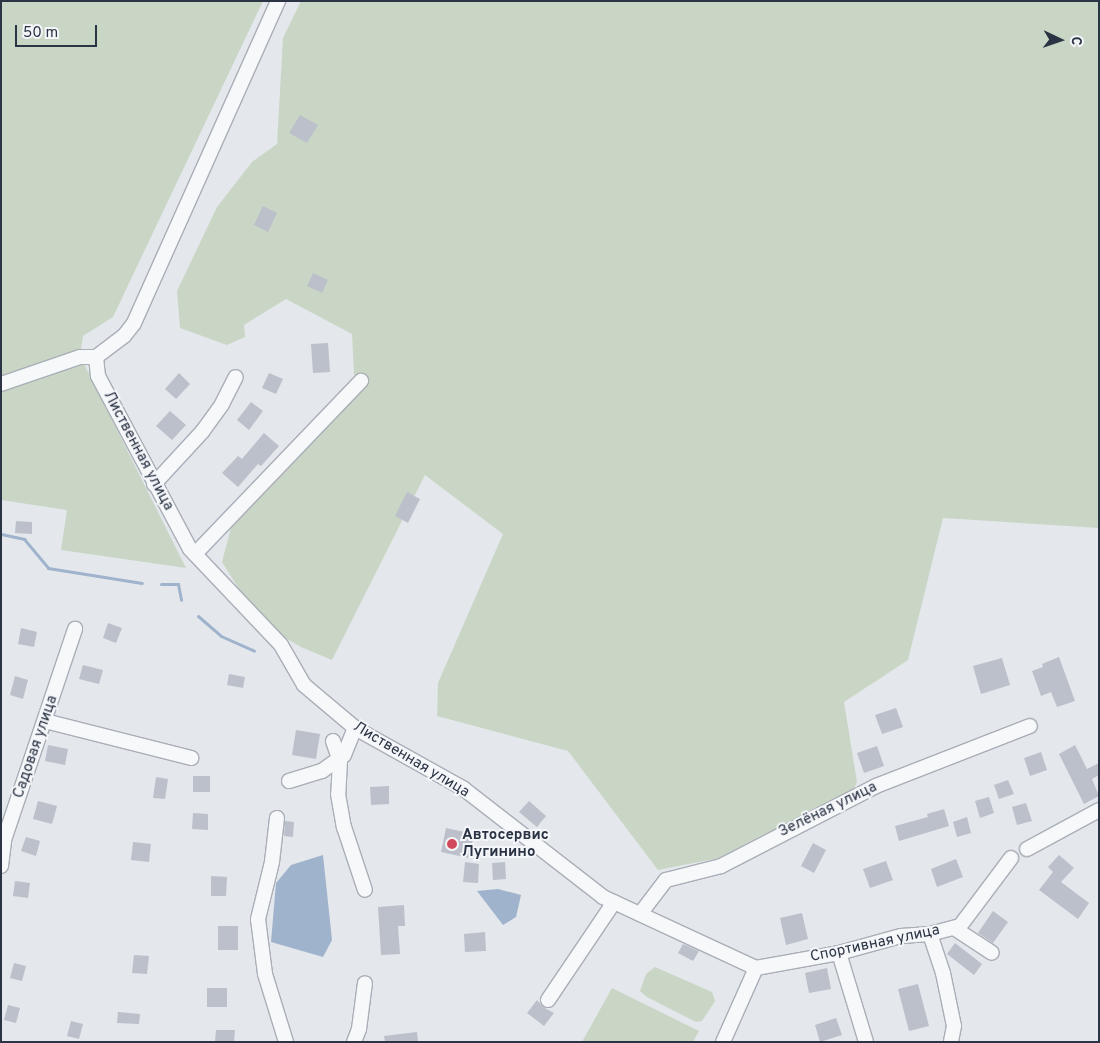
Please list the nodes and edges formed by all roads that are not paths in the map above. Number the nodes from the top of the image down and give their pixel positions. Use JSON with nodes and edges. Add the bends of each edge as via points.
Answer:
{"nodes":[{"id":1,"x":278,"y":1,"type":"edge"},
{"id":2,"x":96,"y":357,"type":"junction"},
{"id":3,"x":236,"y":377,"type":"dead end"},
{"id":4,"x":361,"y":381,"type":"dead end"},
{"id":5,"x":1,"y":384,"type":"edge"},
{"id":6,"x":154,"y":484,"type":"junction"},
{"id":7,"x":195,"y":554,"type":"junction"},
{"id":8,"x":75,"y":629,"type":"dead end"},
{"id":9,"x":44,"y":721,"type":"junction"},
{"id":10,"x":1030,"y":726,"type":"dead end"},
{"id":11,"x":355,"y":728,"type":"junction"},
{"id":12,"x":333,"y":741,"type":"dead end"},
{"id":13,"x":190,"y":758,"type":"dead end"},
{"id":14,"x":339,"y":758,"type":"junction"},
{"id":15,"x":289,"y":781,"type":"dead end"},
{"id":16,"x":1099,"y":810,"type":"edge"},
{"id":17,"x":277,"y":818,"type":"dead end"},
{"id":18,"x":3,"y":839,"type":"edge"},
{"id":19,"x":1026,"y":849,"type":"dead end"},
{"id":20,"x":1011,"y":858,"type":"dead end"},
{"id":21,"x":1,"y":866,"type":"edge"},
{"id":22,"x":365,"y":890,"type":"dead end"},
{"id":23,"x":622,"y":904,"type":"junction"},
{"id":24,"x":640,"y":914,"type":"junction"},
{"id":25,"x":954,"y":928,"type":"junction"},
{"id":26,"x":930,"y":934,"type":"junction"},
{"id":27,"x":839,"y":953,"type":"junction"},
{"id":28,"x":992,"y":953,"type":"dead end"},
{"id":29,"x":756,"y":968,"type":"junction"},
{"id":30,"x":365,"y":984,"type":"dead end"},
{"id":31,"x":548,"y":1000,"type":"dead end"},
{"id":32,"x":286,"y":1042,"type":"edge"},
{"id":33,"x":354,"y":1042,"type":"edge"},
{"id":34,"x":723,"y":1042,"type":"edge"},
{"id":35,"x":866,"y":1042,"type":"edge"},
{"id":36,"x":951,"y":1042,"type":"edge"}],
"edges":[{"from":1,"to":2,"type":"street","via":[[134,323],[124,336]]},
{"from":2,"to":5,"type":"street","via":[[80,356]]},
{"from":2,"to":6,"type":"street","name":"Лиственная улица","via":[[98,376]]},
{"from":3,"to":6,"type":"street","via":[[202,432]]},
{"from":4,"to":7,"type":"street"},
{"from":6,"to":7,"type":"street","name":"Лиственная улица"},
{"from":7,"to":11,"type":"street","name":"Лиственная улица","via":[[281,645],[304,685]]},
{"from":8,"to":9,"type":"street","name":"Садовая улица"},
{"from":9,"to":13,"type":"street"},
{"from":9,"to":18,"type":"street","name":"Садовая улица"},
{"from":10,"to":24,"type":"street","name":"Зелёная улица","via":[[876,786],[721,866],[666,880]]},
{"from":11,"to":14,"type":"street","via":[[344,755]]},
{"from":11,"to":23,"type":"street","name":"Лиственная улица","via":[[464,789],[603,897]]},
{"from":12,"to":14,"type":"street"},
{"from":14,"to":15,"type":"street","via":[[322,771]]},
{"from":14,"to":22,"type":"street","via":[[338,794],[344,827]]},
{"from":16,"to":19,"type":"street"},
{"from":17,"to":32,"type":"street","via":[[272,862],[258,919],[265,974]]},
{"from":18,"to":21,"type":"street","name":"Садовая улица"},
{"from":20,"to":25,"type":"street","name":"Спортивная улица","via":[[960,926]]},
{"from":23,"to":24,"type":"street","name":"Лиственная улица"},
{"from":23,"to":31,"type":"street"},
{"from":24,"to":29,"type":"street","name":"Лиственная улица"},
{"from":25,"to":26,"type":"street","name":"Спортивная улица"},
{"from":25,"to":28,"type":"street"},
{"from":26,"to":27,"type":"street","name":"Спортивная улица","via":[[901,936]]},
{"from":26,"to":36,"type":"street","via":[[943,973],[954,1026]]},
{"from":27,"to":29,"type":"street","name":"Спортивная улица"},
{"from":27,"to":35,"type":"street"},
{"from":29,"to":34,"type":"street"},
{"from":30,"to":33,"type":"street"}]}
